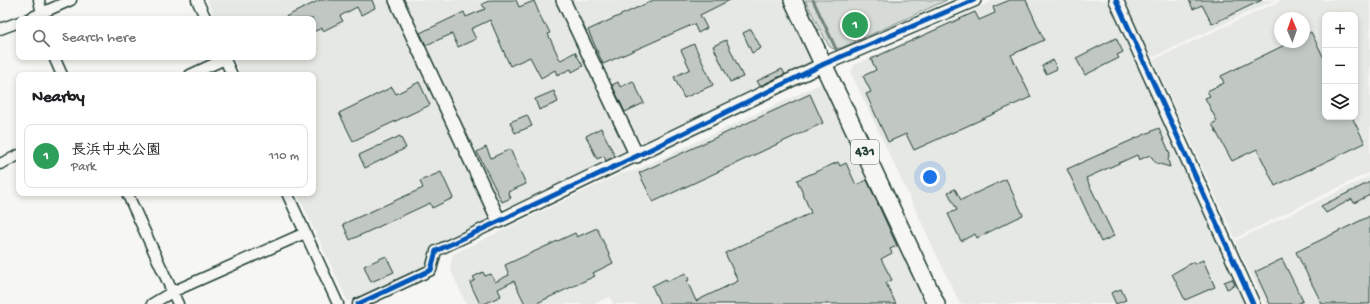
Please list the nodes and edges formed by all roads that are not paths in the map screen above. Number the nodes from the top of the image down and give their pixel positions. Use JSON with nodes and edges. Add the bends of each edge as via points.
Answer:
{"nodes":[{"id":1,"x":39,"y":0,"type":"edge"},
{"id":2,"x":71,"y":0,"type":"edge"},
{"id":3,"x":198,"y":0,"type":"edge"},
{"id":4,"x":396,"y":0,"type":"edge"},
{"id":5,"x":563,"y":0,"type":"edge"},
{"id":6,"x":793,"y":0,"type":"edge"},
{"id":7,"x":974,"y":0,"type":"edge"},
{"id":8,"x":1116,"y":0,"type":"edge"},
{"id":9,"x":43,"y":16,"type":"edge"},
{"id":10,"x":205,"y":16,"type":"edge"},
{"id":11,"x":16,"y":23,"type":"edge"},
{"id":12,"x":0,"y":29,"type":"edge"},
{"id":13,"x":55,"y":60,"type":"edge"},
{"id":14,"x":221,"y":60,"type":"edge"},
{"id":15,"x":226,"y":60,"type":"edge"},
{"id":16,"x":824,"y":64,"type":"junction"},
{"id":17,"x":61,"y":72,"type":"edge"},
{"id":18,"x":196,"y":72,"type":"edge"},
{"id":19,"x":231,"y":72,"type":"edge"},
{"id":20,"x":16,"y":156,"type":"edge"},
{"id":21,"x":637,"y":156,"type":"junction"},
{"id":22,"x":0,"y":164,"type":"edge"},
{"id":23,"x":128,"y":196,"type":"edge"},
{"id":24,"x":288,"y":196,"type":"edge"},
{"id":25,"x":499,"y":221,"type":"junction"},
{"id":26,"x":305,"y":233,"type":"junction"},
{"id":27,"x":172,"y":292,"type":"junction"},
{"id":28,"x":152,"y":304,"type":"edge"},
{"id":29,"x":178,"y":304,"type":"edge"},
{"id":30,"x":338,"y":304,"type":"edge"},
{"id":31,"x":358,"y":304,"type":"edge"},
{"id":32,"x":936,"y":304,"type":"edge"},
{"id":33,"x":1253,"y":304,"type":"edge"}],
"edges":[{"from":1,"to":9,"type":"street"},
{"from":2,"to":9,"type":"street"},
{"from":3,"to":10,"type":"street"},
{"from":4,"to":25,"type":"street"},
{"from":5,"to":21,"type":"street"},
{"from":6,"to":16,"type":"highway","number":"431"},
{"from":7,"to":16,"type":"street"},
{"from":8,"to":33,"type":"street"},
{"from":11,"to":12,"type":"street"},
{"from":13,"to":17,"type":"street"},
{"from":14,"to":18,"type":"street"},
{"from":15,"to":19,"type":"street"},
{"from":16,"to":21,"type":"street"},
{"from":16,"to":32,"type":"highway","number":"431"},
{"from":20,"to":22,"type":"street"},
{"from":21,"to":25,"type":"street"},
{"from":23,"to":27,"type":"street"},
{"from":24,"to":26,"type":"street"},
{"from":25,"to":31,"type":"street","via":[[436,251],[431,270]]},
{"from":26,"to":27,"type":"street"},
{"from":26,"to":30,"type":"street"},
{"from":27,"to":28,"type":"street"},
{"from":27,"to":29,"type":"street"}]}
